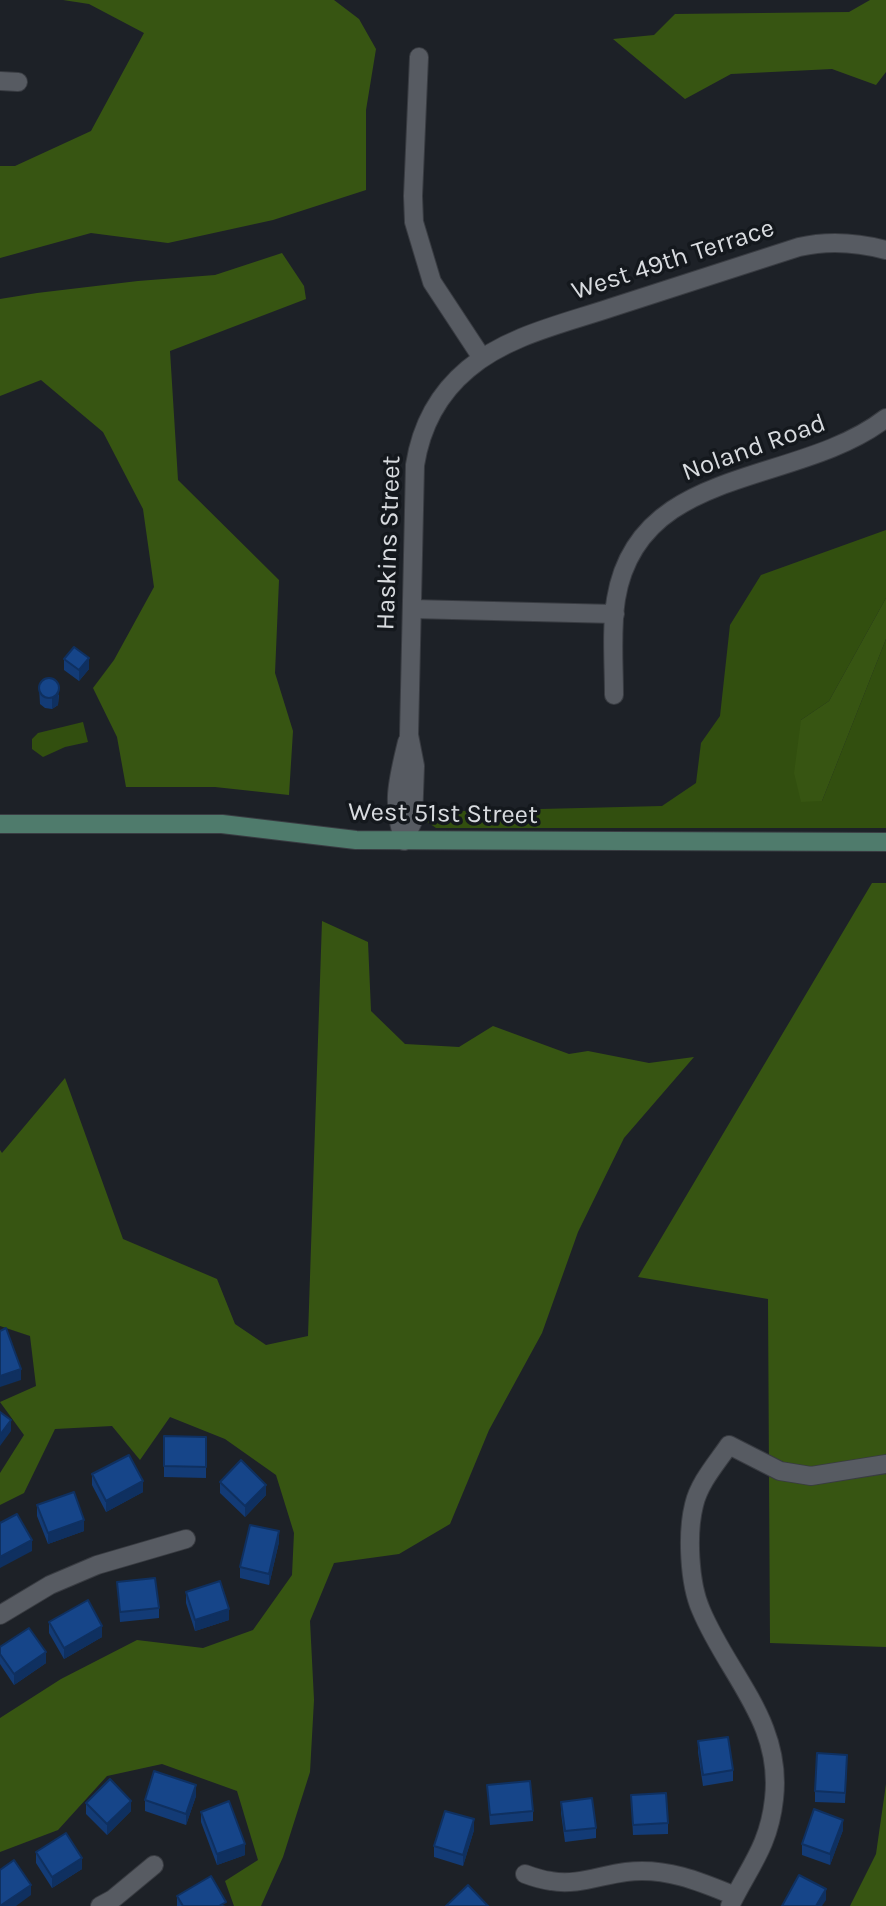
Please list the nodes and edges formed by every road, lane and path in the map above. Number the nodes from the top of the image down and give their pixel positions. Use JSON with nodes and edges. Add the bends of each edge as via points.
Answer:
{"nodes":[{"id":1,"x":419,"y":57,"type":"dead end"},
{"id":2,"x":0,"y":81,"type":"edge"},
{"id":3,"x":19,"y":82,"type":"dead end"},
{"id":4,"x":886,"y":250,"type":"edge"},
{"id":5,"x":482,"y":358,"type":"junction"},
{"id":6,"x":886,"y":418,"type":"edge"},
{"id":7,"x":412,"y":609,"type":"junction"},
{"id":8,"x":615,"y":614,"type":"junction"},
{"id":9,"x":614,"y":695,"type":"dead end"},
{"id":10,"x":0,"y":824,"type":"edge"},
{"id":11,"x":404,"y":841,"type":"junction"},
{"id":12,"x":886,"y":842,"type":"edge"},
{"id":13,"x":886,"y":1464,"type":"edge"},
{"id":14,"x":187,"y":1539,"type":"dead end"},
{"id":15,"x":0,"y":1615,"type":"edge"},
{"id":16,"x":154,"y":1865,"type":"dead end"},
{"id":17,"x":525,"y":1874,"type":"dead end"},
{"id":18,"x":732,"y":1901,"type":"edge"},
{"id":19,"x":100,"y":1906,"type":"edge"}],
"edges":[{"from":1,"to":5,"type":"street","via":[[414,222],[432,282]]},
{"from":2,"to":3,"type":"street"},
{"from":4,"to":5,"type":"street","name":"West 49th Terrace","via":[[841,242],[799,247],[531,334]]},
{"from":5,"to":7,"type":"street","name":"Haskins Street","via":[[452,384],[427,419],[420,438]]},
{"from":6,"to":8,"type":"street","name":"Noland Road","via":[[824,452],[680,503],[639,541],[619,585]]},
{"from":7,"to":8,"type":"street"},
{"from":7,"to":11,"type":"street","name":"Haskins Street","via":[[409,736],[397,783],[396,819]]},
{"from":8,"to":9,"type":"street","name":"Noland Road"},
{"from":10,"to":11,"type":"street","name":"West 51st Street","via":[[222,824],[341,840]]},
{"from":11,"to":12,"type":"street","name":"West 51st Street"},
{"from":13,"to":18,"type":"street","via":[[811,1476],[780,1471],[729,1446],[708,1474],[694,1504],[690,1536],[699,1607],[764,1723],[773,1760],[775,1798],[766,1838]]},
{"from":14,"to":15,"type":"street","via":[[97,1565],[50,1585]]},
{"from":16,"to":19,"type":"street"},
{"from":17,"to":18,"type":"street","via":[[553,1882],[660,1871],[691,1878]]}]}
